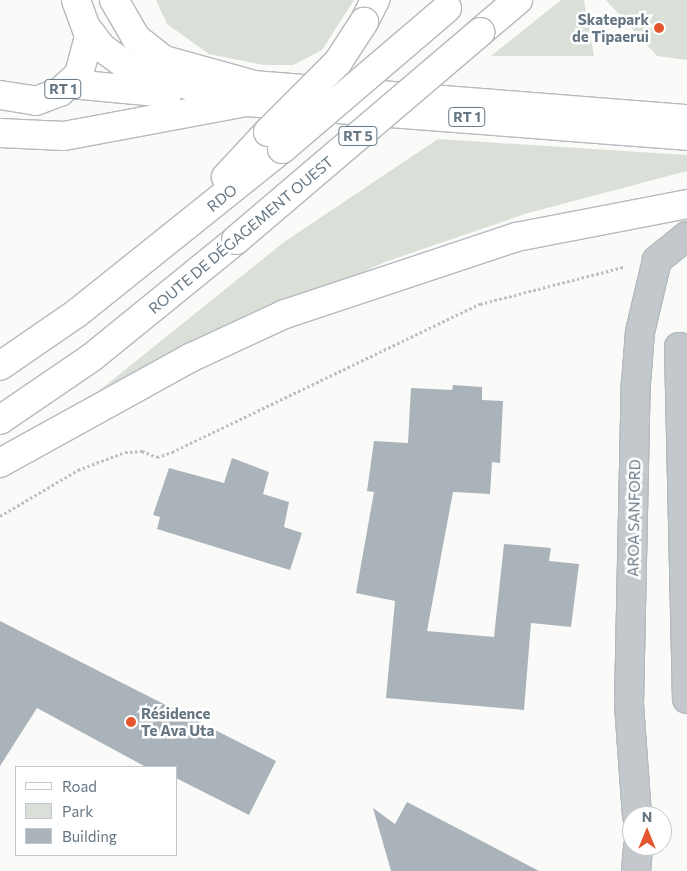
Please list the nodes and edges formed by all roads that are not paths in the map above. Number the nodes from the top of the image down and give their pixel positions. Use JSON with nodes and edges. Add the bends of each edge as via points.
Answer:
{"nodes":[{"id":1,"x":76,"y":0,"type":"edge"},
{"id":2,"x":114,"y":0,"type":"edge"},
{"id":3,"x":518,"y":0,"type":"edge"},
{"id":4,"x":452,"y":4,"type":"edge"},
{"id":5,"x":369,"y":11,"type":"edge"},
{"id":6,"x":88,"y":31,"type":"junction"},
{"id":7,"x":70,"y":84,"type":"junction"},
{"id":8,"x":0,"y":96,"type":"edge"},
{"id":9,"x":247,"y":102,"type":"junction"},
{"id":10,"x":687,"y":119,"type":"edge"},
{"id":11,"x":0,"y":133,"type":"edge"},
{"id":12,"x":687,"y":136,"type":"edge"},
{"id":13,"x":275,"y":140,"type":"junction"},
{"id":14,"x":687,"y":204,"type":"edge"},
{"id":15,"x":687,"y":236,"type":"edge"},
{"id":16,"x":679,"y":347,"type":"dead end"},
{"id":17,"x":0,"y":366,"type":"edge"},
{"id":18,"x":0,"y":420,"type":"edge"},
{"id":19,"x":0,"y":463,"type":"edge"},
{"id":20,"x":687,"y":699,"type":"edge"},
{"id":21,"x":636,"y":806,"type":"edge"},
{"id":22,"x":637,"y":856,"type":"edge"},
{"id":23,"x":636,"y":871,"type":"edge"}],
"edges":[{"from":1,"to":6,"type":"main road","number":"RT 1"},
{"from":2,"to":10,"type":"main road","via":[[136,38],[164,60],[254,85]]},
{"from":3,"to":18,"type":"main road","name":"ROUTE DE DÉGAGEMENT OUEST","number":"RT 5","bridge":true,"via":[[236,240],[91,358]]},
{"from":4,"to":13,"type":"main road","number":"RT 5","bridge":true},
{"from":5,"to":13,"type":"main road","bridge":true,"via":[[338,62]]},
{"from":6,"to":7,"type":"main road","number":"RT 1","via":[[85,62]]},
{"from":6,"to":9,"type":"main road","number":"RT 1","via":[[101,47],[131,69]]},
{"from":7,"to":8,"type":"main road","number":"RT 1","via":[[36,101]]},
{"from":7,"to":9,"type":"main road","number":"RT 1"},
{"from":9,"to":11,"type":"main road","number":"RT 1","via":[[64,136]]},
{"from":9,"to":12,"type":"main road","number":"RT 1"},
{"from":13,"to":17,"type":"main road","via":[[161,247],[77,313]]},
{"from":14,"to":19,"type":"main road","via":[[516,237],[285,314],[182,362]]},
{"from":15,"to":21,"type":"street","name":"AROA SANFORD","via":[[656,260],[640,332],[636,383],[630,704]]},
{"from":16,"to":20,"type":"street"},
{"from":22,"to":23,"type":"street"}]}
